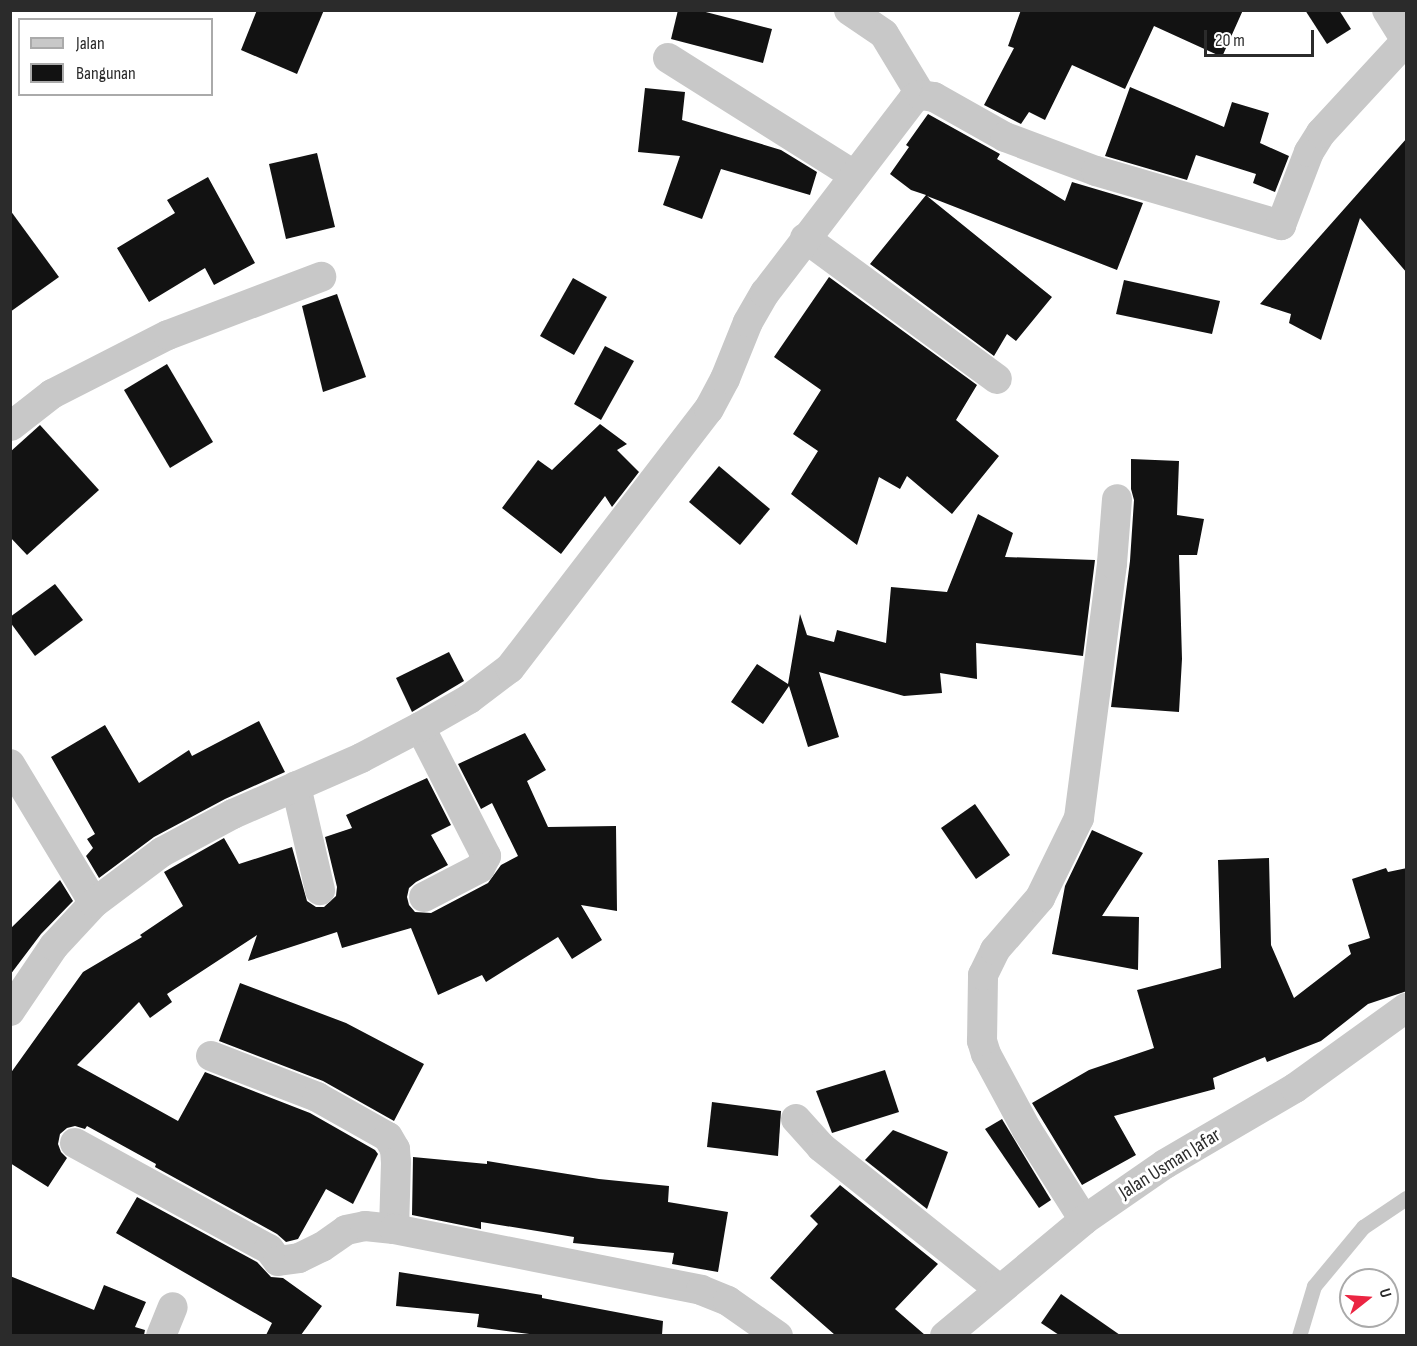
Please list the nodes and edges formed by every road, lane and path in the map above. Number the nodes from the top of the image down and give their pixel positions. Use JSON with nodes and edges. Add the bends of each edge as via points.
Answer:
{"nodes":[{"id":1,"x":849,"y":10,"type":"edge"},
{"id":2,"x":1387,"y":10,"type":"edge"},
{"id":3,"x":1407,"y":41,"type":"edge"},
{"id":4,"x":668,"y":58,"type":"dead end"},
{"id":5,"x":921,"y":95,"type":"junction"},
{"id":6,"x":854,"y":175,"type":"junction"},
{"id":7,"x":805,"y":238,"type":"junction"},
{"id":8,"x":321,"y":277,"type":"dead end"},
{"id":9,"x":997,"y":379,"type":"dead end"},
{"id":10,"x":11,"y":426,"type":"edge"},
{"id":11,"x":1117,"y":499,"type":"dead end"},
{"id":12,"x":420,"y":728,"type":"junction"},
{"id":13,"x":10,"y":764,"type":"edge"},
{"id":14,"x":296,"y":786,"type":"junction"},
{"id":15,"x":320,"y":890,"type":"dead end"},
{"id":16,"x":424,"y":897,"type":"dead end"},
{"id":17,"x":94,"y":903,"type":"junction"},
{"id":18,"x":1407,"y":1008,"type":"edge"},
{"id":19,"x":10,"y":1011,"type":"edge"},
{"id":20,"x":211,"y":1056,"type":"dead end"},
{"id":21,"x":796,"y":1119,"type":"dead end"},
{"id":22,"x":75,"y":1143,"type":"dead end"},
{"id":23,"x":1407,"y":1198,"type":"edge"},
{"id":24,"x":1084,"y":1220,"type":"junction"},
{"id":25,"x":394,"y":1229,"type":"junction"},
{"id":26,"x":999,"y":1289,"type":"junction"},
{"id":27,"x":173,"y":1307,"type":"dead end"},
{"id":28,"x":161,"y":1335,"type":"edge"},
{"id":29,"x":778,"y":1335,"type":"edge"},
{"id":30,"x":945,"y":1335,"type":"edge"},
{"id":31,"x":1299,"y":1335,"type":"edge"}],
"edges":[{"from":1,"to":5,"type":"street","via":[[891,42]]},
{"from":2,"to":3,"type":"street"},
{"from":3,"to":5,"type":"street","via":[[1321,133],[1281,225],[1096,171],[1005,137],[934,97]]},
{"from":4,"to":6,"type":"street"},
{"from":5,"to":6,"type":"street","via":[[909,104]]},
{"from":6,"to":7,"type":"street"},
{"from":7,"to":9,"type":"street"},
{"from":7,"to":12,"type":"street","via":[[748,321],[709,409],[529,646],[494,681]]},
{"from":8,"to":10,"type":"street","via":[[168,335],[52,394]]},
{"from":11,"to":24,"type":"street","via":[[1079,818],[1040,898],[995,950],[983,975],[982,1041],[986,1054],[1027,1130]]},
{"from":12,"to":14,"type":"street"},
{"from":12,"to":16,"type":"street","via":[[486,856],[480,868]]},
{"from":13,"to":17,"type":"street"},
{"from":14,"to":15,"type":"street"},
{"from":14,"to":17,"type":"street","via":[[232,813],[162,852]]},
{"from":17,"to":19,"type":"street","via":[[54,946]]},
{"from":18,"to":24,"type":"street","name":"Jalan Usman Jafar","via":[[1295,1088],[1165,1164]]},
{"from":20,"to":25,"type":"street","via":[[316,1097],[388,1137],[396,1162]]},
{"from":21,"to":26,"type":"street","via":[[821,1146]]},
{"from":22,"to":25,"type":"street","via":[[269,1249],[278,1261],[299,1258],[346,1230],[365,1226]]},
{"from":23,"to":31,"type":"lane","via":[[1363,1227],[1314,1286]]},
{"from":24,"to":26,"type":"street","name":"Jalan Usman Jafar"},
{"from":25,"to":29,"type":"street","via":[[700,1290],[728,1301]]},
{"from":26,"to":30,"type":"street","name":"Jalan Usman Jafar"},
{"from":27,"to":28,"type":"street"}]}
